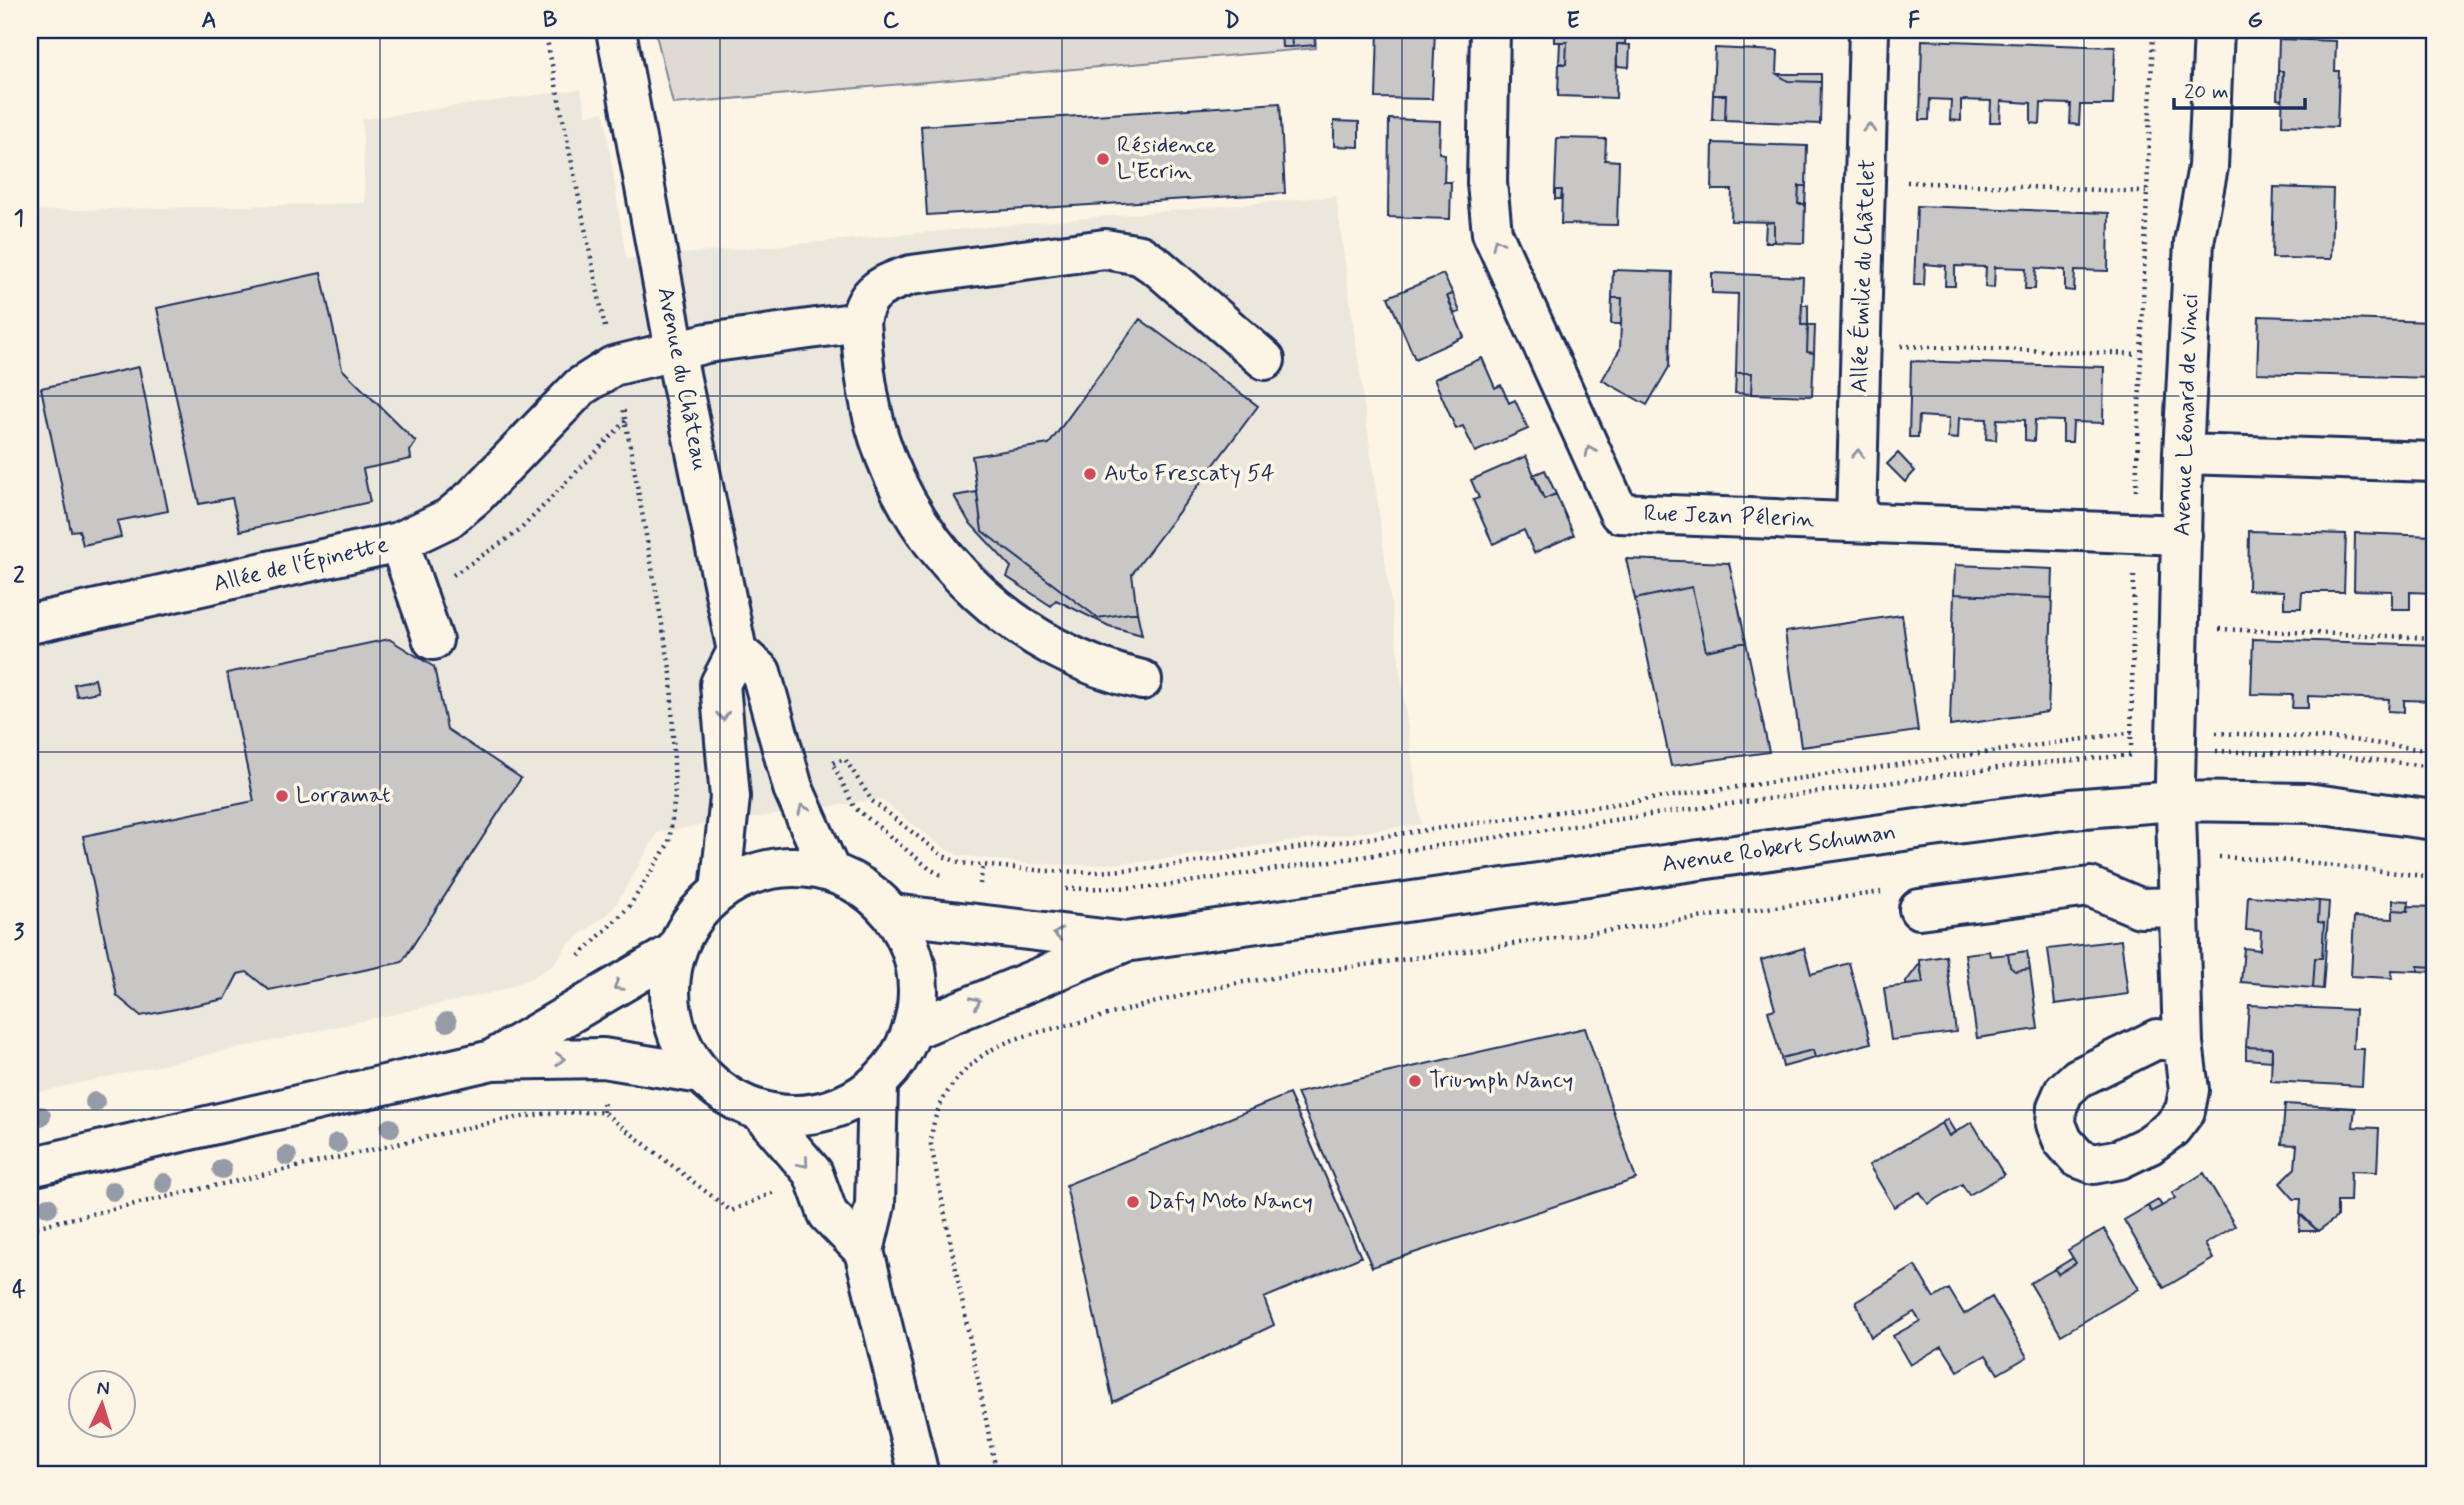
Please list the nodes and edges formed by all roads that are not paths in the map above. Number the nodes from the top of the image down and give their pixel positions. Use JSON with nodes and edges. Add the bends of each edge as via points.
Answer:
{"nodes":[{"id":1,"x":616,"y":30,"type":"edge"},
{"id":2,"x":1490,"y":30,"type":"edge"},
{"id":3,"x":1869,"y":30,"type":"edge"},
{"id":4,"x":2214,"y":30,"type":"edge"},
{"id":5,"x":860,"y":322,"type":"junction"},
{"id":6,"x":675,"y":350,"type":"junction"},
{"id":7,"x":1265,"y":359,"type":"dead end"},
{"id":8,"x":2183,"y":454,"type":"junction"},
{"id":9,"x":2434,"y":463,"type":"edge"},
{"id":10,"x":1856,"y":522,"type":"junction"},
{"id":11,"x":2182,"y":535,"type":"junction"},
{"id":12,"x":399,"y":542,"type":"junction"},
{"id":13,"x":30,"y":624,"type":"edge"},
{"id":14,"x":433,"y":640,"type":"dead end"},
{"id":15,"x":737,"y":651,"type":"junction"},
{"id":16,"x":1142,"y":680,"type":"dead end"},
{"id":17,"x":2175,"y":801,"type":"junction"},
{"id":18,"x":2434,"y":820,"type":"edge"},
{"id":19,"x":830,"y":871,"type":"junction"},
{"id":20,"x":720,"y":891,"type":"junction"},
{"id":21,"x":1904,"y":900,"type":"road end"},
{"id":22,"x":2178,"y":907,"type":"junction"},
{"id":23,"x":893,"y":914,"type":"junction"},
{"id":24,"x":1125,"y":942,"type":"junction"},
{"id":25,"x":676,"y":951,"type":"junction"},
{"id":26,"x":913,"y":1030,"type":"junction"},
{"id":27,"x":2183,"y":1043,"type":"dead end"},
{"id":28,"x":492,"y":1060,"type":"junction"},
{"id":29,"x":701,"y":1074,"type":"junction"},
{"id":30,"x":878,"y":1084,"type":"junction"},
{"id":31,"x":760,"y":1111,"type":"junction"},
{"id":32,"x":30,"y":1167,"type":"edge"},
{"id":33,"x":864,"y":1251,"type":"junction"},
{"id":34,"x":919,"y":1475,"type":"edge"}],
"edges":[{"from":1,"to":6,"type":"street","name":"Avenue du Château"},
{"from":10,"to":2,"type":"street","name":"Rue Jean Pélerin","one_way":true,"via":[[1619,513],[1492,233],[1487,183]]},
{"from":10,"to":3,"type":"street","name":"Allée Émilie du Châtelet","one_way":true},
{"from":4,"to":8,"type":"street","name":"Avenue Léonard de Vinci","via":[[2208,167],[2194,242]]},
{"from":5,"to":6,"type":"street","name":"Allée de l'Épinette"},
{"from":5,"to":7,"type":"street","via":[[868,296],[881,285],[911,275],[1105,248],[1140,255],[1159,268]]},
{"from":5,"to":16,"type":"street","via":[[870,402],[886,459],[912,509],[947,560],[1004,613],[1063,654]]},
{"from":6,"to":12,"type":"street","name":"Allée de l'Épinette","via":[[613,366],[580,387],[474,497],[449,518]]},
{"from":6,"to":15,"type":"street","name":"Avenue du Château"},
{"from":8,"to":9,"type":"street"},
{"from":8,"to":11,"type":"street","name":"Avenue Léonard de Vinci"},
{"from":10,"to":11,"type":"street","name":"Rue Jean Pélerin"},
{"from":11,"to":17,"type":"street","name":"Avenue Léonard de Vinci"},
{"from":12,"to":13,"type":"street","name":"Allée de l'Épinette"},
{"from":12,"to":14,"type":"street"},
{"from":19,"to":15,"type":"street","one_way":true,"via":[[793,788],[761,672]]},
{"from":15,"to":20,"type":"street","one_way":true,"via":[[720,684],[730,797]]},
{"from":17,"to":18,"type":"street","name":"Avenue Robert Schuman","via":[[2308,803]]},
{"from":17,"to":22,"type":"street","name":"Avenue Léonard de Vinci"},
{"from":17,"to":24,"type":"street","name":"Avenue Robert Schuman","via":[[1930,828]]},
{"from":19,"to":20,"type":"street","via":[[792,867],[754,873]]},
{"from":19,"to":23,"type":"street","via":[[875,896]]},
{"from":20,"to":25,"type":"street","via":[[701,908]]},
{"from":21,"to":22,"type":"street","via":[[2090,887],[2140,908]]},
{"from":22,"to":27,"type":"street","name":"Avenue Léonard de Vinci"},
{"from":24,"to":23,"type":"street","name":"Avenue Robert Schuman","one_way":true},
{"from":23,"to":26,"type":"street","via":[[913,950],[919,990]]},
{"from":26,"to":24,"type":"street","name":"Avenue Robert Schuman","one_way":true},
{"from":25,"to":28,"type":"street","one_way":true},
{"from":25,"to":29,"type":"street","via":[[670,977],[673,1016],[686,1052]]},
{"from":26,"to":30,"type":"street","via":[[899,1059]]},
{"from":28,"to":29,"type":"street","one_way":true,"via":[[603,1058]]},
{"from":28,"to":32,"type":"street"},
{"from":29,"to":31,"type":"street","via":[[728,1096]]},
{"from":30,"to":31,"type":"street","via":[[842,1106],[801,1115]]},
{"from":30,"to":33,"type":"street","via":[[875,1205]]},
{"from":31,"to":33,"type":"street","one_way":true,"via":[[813,1173],[828,1214]]},
{"from":33,"to":34,"type":"street"}]}
